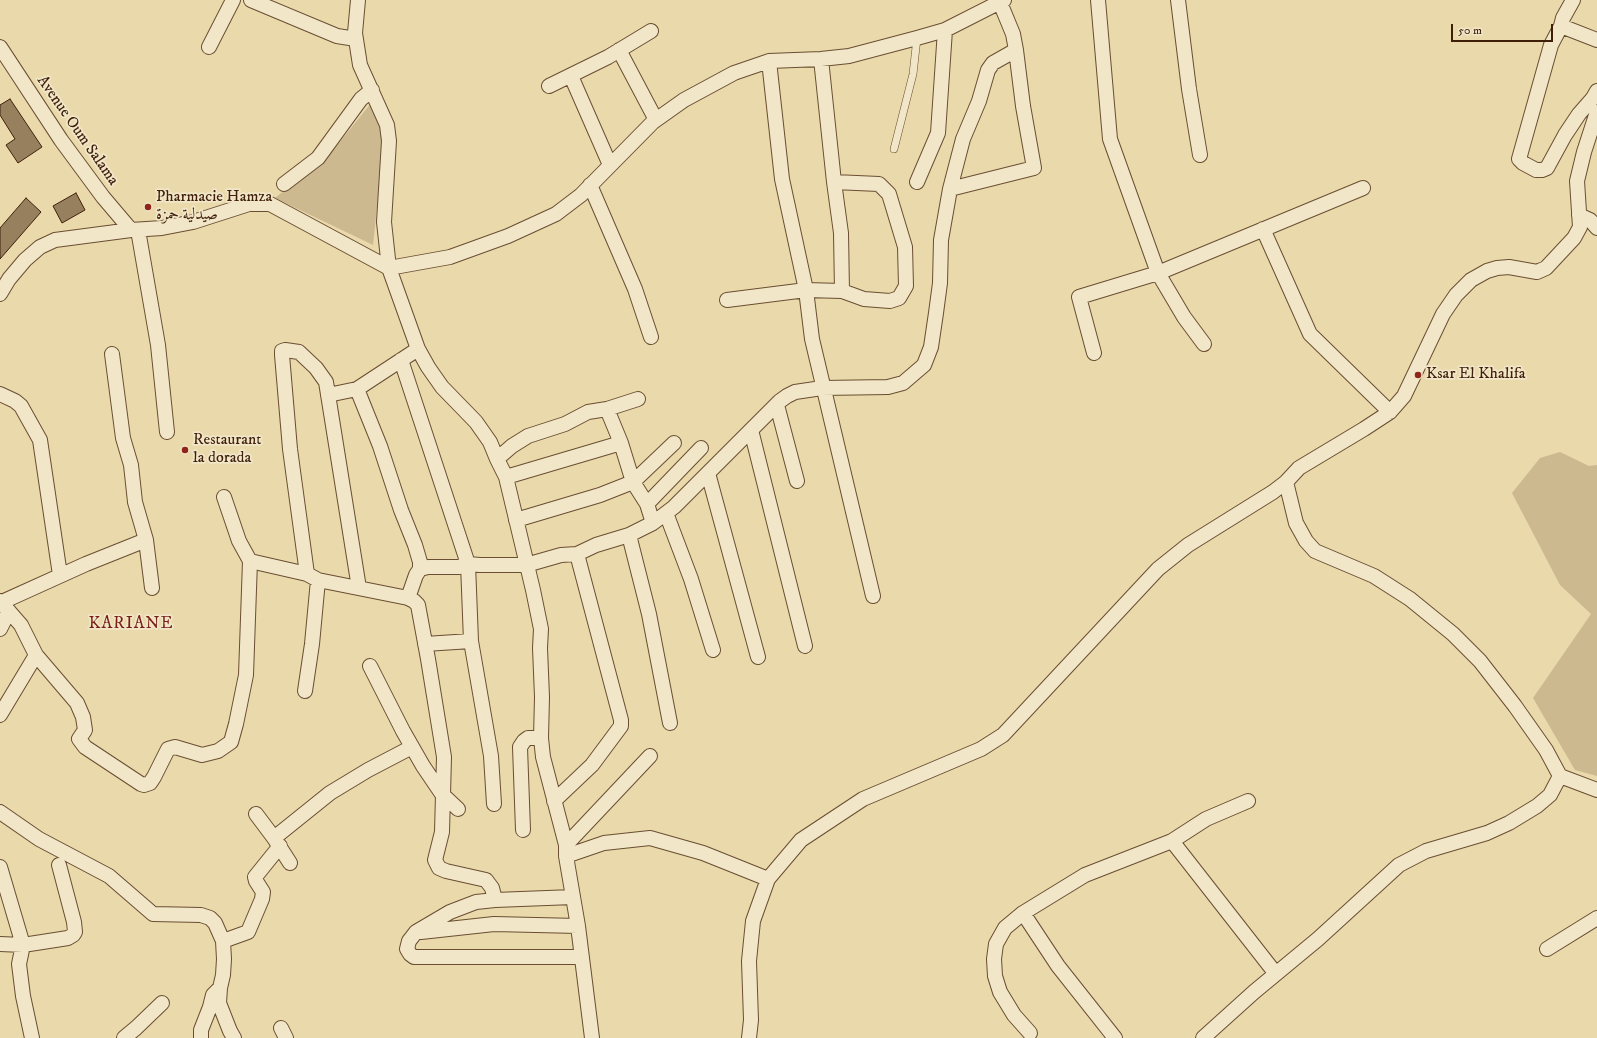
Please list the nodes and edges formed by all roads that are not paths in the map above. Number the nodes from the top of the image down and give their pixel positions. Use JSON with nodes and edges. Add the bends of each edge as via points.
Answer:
{"nodes":[{"id":1,"x":233,"y":0,"type":"edge"},
{"id":2,"x":251,"y":0,"type":"edge"},
{"id":3,"x":358,"y":0,"type":"edge"},
{"id":4,"x":1098,"y":0,"type":"edge"},
{"id":5,"x":1178,"y":0,"type":"edge"},
{"id":6,"x":1573,"y":0,"type":"edge"},
{"id":7,"x":1000,"y":1,"type":"edge"},
{"id":8,"x":1561,"y":26,"type":"junction"},
{"id":9,"x":945,"y":30,"type":"junction"},
{"id":10,"x":651,"y":31,"type":"dead end"},
{"id":11,"x":917,"y":38,"type":"junction"},
{"id":12,"x":356,"y":39,"type":"junction"},
{"id":13,"x":1597,"y":40,"type":"edge"},
{"id":14,"x":0,"y":47,"type":"edge"},
{"id":15,"x":209,"y":47,"type":"dead end"},
{"id":16,"x":619,"y":50,"type":"junction"},
{"id":17,"x":1016,"y":50,"type":"junction"},
{"id":18,"x":821,"y":59,"type":"junction"},
{"id":19,"x":769,"y":62,"type":"junction"},
{"id":20,"x":571,"y":76,"type":"junction"},
{"id":21,"x":549,"y":86,"type":"dead end"},
{"id":22,"x":372,"y":90,"type":"junction"},
{"id":23,"x":1597,"y":91,"type":"edge"},
{"id":24,"x":1597,"y":112,"type":"edge"},
{"id":25,"x":656,"y":120,"type":"junction"},
{"id":26,"x":894,"y":149,"type":"dead end"},
{"id":27,"x":1200,"y":156,"type":"dead end"},
{"id":28,"x":610,"y":165,"type":"junction"},
{"id":29,"x":834,"y":182,"type":"junction"},
{"id":30,"x":917,"y":182,"type":"dead end"},
{"id":31,"x":284,"y":184,"type":"dead end"},
{"id":32,"x":590,"y":185,"type":"junction"},
{"id":33,"x":1363,"y":188,"type":"dead end"},
{"id":34,"x":950,"y":189,"type":"junction"},
{"id":35,"x":1579,"y":215,"type":"junction"},
{"id":36,"x":1597,"y":228,"type":"edge"},
{"id":37,"x":1263,"y":229,"type":"junction"},
{"id":38,"x":134,"y":230,"type":"junction"},
{"id":39,"x":389,"y":268,"type":"junction"},
{"id":40,"x":1158,"y":273,"type":"junction"},
{"id":41,"x":806,"y":290,"type":"junction"},
{"id":42,"x":842,"y":291,"type":"junction"},
{"id":43,"x":0,"y":294,"type":"edge"},
{"id":44,"x":727,"y":300,"type":"dead end"},
{"id":45,"x":651,"y":337,"type":"dead end"},
{"id":46,"x":1204,"y":344,"type":"dead end"},
{"id":47,"x":418,"y":349,"type":"junction"},
{"id":48,"x":1094,"y":353,"type":"dead end"},
{"id":49,"x":112,"y":354,"type":"dead end"},
{"id":50,"x":401,"y":360,"type":"junction"},
{"id":51,"x":822,"y":388,"type":"junction"},
{"id":52,"x":357,"y":389,"type":"junction"},
{"id":53,"x":0,"y":394,"type":"edge"},
{"id":54,"x":328,"y":395,"type":"junction"},
{"id":55,"x":638,"y":399,"type":"dead end"},
{"id":56,"x":777,"y":405,"type":"junction"},
{"id":57,"x":606,"y":409,"type":"junction"},
{"id":58,"x":1390,"y":412,"type":"junction"},
{"id":59,"x":751,"y":430,"type":"junction"},
{"id":60,"x":167,"y":432,"type":"dead end"},
{"id":61,"x":621,"y":443,"type":"junction"},
{"id":62,"x":674,"y":443,"type":"dead end"},
{"id":63,"x":701,"y":448,"type":"dead end"},
{"id":64,"x":497,"y":459,"type":"junction"},
{"id":65,"x":708,"y":473,"type":"junction"},
{"id":66,"x":506,"y":477,"type":"junction"},
{"id":67,"x":797,"y":481,"type":"dead end"},
{"id":68,"x":633,"y":482,"type":"junction"},
{"id":69,"x":1286,"y":482,"type":"junction"},
{"id":70,"x":224,"y":497,"type":"dead end"},
{"id":71,"x":647,"y":504,"type":"junction"},
{"id":72,"x":666,"y":513,"type":"junction"},
{"id":73,"x":516,"y":520,"type":"junction"},
{"id":74,"x":653,"y":523,"type":"junction"},
{"id":75,"x":629,"y":535,"type":"junction"},
{"id":76,"x":146,"y":540,"type":"junction"},
{"id":77,"x":577,"y":554,"type":"junction"},
{"id":78,"x":250,"y":561,"type":"junction"},
{"id":79,"x":468,"y":564,"type":"junction"},
{"id":80,"x":526,"y":565,"type":"junction"},
{"id":81,"x":420,"y":569,"type":"junction"},
{"id":82,"x":60,"y":575,"type":"junction"},
{"id":83,"x":313,"y":577,"type":"junction"},
{"id":84,"x":152,"y":588,"type":"dead end"},
{"id":85,"x":359,"y":588,"type":"junction"},
{"id":86,"x":873,"y":596,"type":"dead end"},
{"id":87,"x":408,"y":598,"type":"junction"},
{"id":88,"x":4,"y":605,"type":"edge"},
{"id":89,"x":0,"y":628,"type":"edge"},
{"id":90,"x":471,"y":641,"type":"junction"},
{"id":91,"x":425,"y":644,"type":"junction"},
{"id":92,"x":805,"y":646,"type":"dead end"},
{"id":93,"x":713,"y":650,"type":"dead end"},
{"id":94,"x":36,"y":655,"type":"junction"},
{"id":95,"x":758,"y":657,"type":"dead end"},
{"id":96,"x":370,"y":666,"type":"dead end"},
{"id":97,"x":306,"y":691,"type":"dead end"},
{"id":98,"x":0,"y":715,"type":"edge"},
{"id":99,"x":670,"y":723,"type":"dead end"},
{"id":100,"x":540,"y":738,"type":"junction"},
{"id":101,"x":412,"y":747,"type":"junction"},
{"id":102,"x":650,"y":756,"type":"dead end"},
{"id":103,"x":1560,"y":776,"type":"junction"},
{"id":104,"x":1597,"y":790,"type":"edge"},
{"id":105,"x":442,"y":794,"type":"junction"},
{"id":106,"x":554,"y":801,"type":"junction"},
{"id":107,"x":1248,"y":801,"type":"dead end"},
{"id":108,"x":494,"y":804,"type":"dead end"},
{"id":109,"x":458,"y":809,"type":"dead end"},
{"id":110,"x":0,"y":812,"type":"edge"},
{"id":111,"x":256,"y":814,"type":"dead end"},
{"id":112,"x":522,"y":830,"type":"dead end"},
{"id":113,"x":1172,"y":841,"type":"junction"},
{"id":114,"x":277,"y":842,"type":"junction"},
{"id":115,"x":566,"y":850,"type":"junction"},
{"id":116,"x":290,"y":863,"type":"dead end"},
{"id":117,"x":59,"y":865,"type":"dead end"},
{"id":118,"x":0,"y":867,"type":"edge"},
{"id":119,"x":768,"y":879,"type":"junction"},
{"id":120,"x":573,"y":896,"type":"junction"},
{"id":121,"x":495,"y":900,"type":"junction"},
{"id":122,"x":1023,"y":913,"type":"junction"},
{"id":123,"x":1597,"y":918,"type":"edge"},
{"id":124,"x":578,"y":926,"type":"junction"},
{"id":125,"x":416,"y":932,"type":"junction"},
{"id":126,"x":223,"y":941,"type":"junction"},
{"id":127,"x":0,"y":944,"type":"edge"},
{"id":128,"x":23,"y":945,"type":"junction"},
{"id":129,"x":1547,"y":949,"type":"dead end"},
{"id":130,"x":582,"y":957,"type":"junction"},
{"id":131,"x":1276,"y":974,"type":"junction"},
{"id":132,"x":220,"y":988,"type":"junction"},
{"id":133,"x":162,"y":1003,"type":"dead end"},
{"id":134,"x":1030,"y":1033,"type":"dead end"},
{"id":135,"x":32,"y":1038,"type":"edge"},
{"id":136,"x":124,"y":1038,"type":"edge"},
{"id":137,"x":201,"y":1038,"type":"edge"},
{"id":138,"x":234,"y":1038,"type":"edge"},
{"id":139,"x":592,"y":1038,"type":"edge"},
{"id":140,"x":750,"y":1038,"type":"edge"},
{"id":141,"x":1115,"y":1038,"type":"edge"},
{"id":142,"x":1203,"y":1038,"type":"edge"}],
"edges":[{"from":1,"to":15,"type":"street"},
{"from":2,"to":12,"type":"street","via":[[337,36]]},
{"from":3,"to":12,"type":"street"},
{"from":4,"to":40,"type":"street","via":[[1110,139]]},
{"from":5,"to":27,"type":"street"},
{"from":6,"to":8,"type":"street"},
{"from":7,"to":9,"type":"street"},
{"from":7,"to":17,"type":"street","via":[[1013,34]]},
{"from":8,"to":13,"type":"street"},
{"from":8,"to":23,"type":"street","via":[[1551,45],[1519,159],[1536,170],[1546,168],[1565,135]]},
{"from":9,"to":11,"type":"street"},
{"from":9,"to":30,"type":"street","via":[[938,133]]},
{"from":10,"to":16,"type":"street"},
{"from":11,"to":18,"type":"street","via":[[849,56]]},
{"from":11,"to":26,"type":"lane","via":[[913,74]]},
{"from":12,"to":22,"type":"street","via":[[360,65]]},
{"from":14,"to":38,"type":"street","name":"Avenue Oum Salama","via":[[61,140],[103,197]]},
{"from":16,"to":20,"type":"street"},
{"from":16,"to":25,"type":"street"},
{"from":17,"to":34,"type":"street","via":[[993,63],[988,70],[979,101],[963,139]]},
{"from":17,"to":34,"type":"street","via":[[1034,168]]},
{"from":18,"to":19,"type":"street"},
{"from":18,"to":29,"type":"street"},
{"from":19,"to":25,"type":"street","via":[[734,73],[684,100]]},
{"from":19,"to":41,"type":"street","via":[[782,179]]},
{"from":20,"to":21,"type":"street"},
{"from":20,"to":28,"type":"street"},
{"from":22,"to":31,"type":"street","via":[[361,99],[318,158]]},
{"from":22,"to":39,"type":"street","via":[[387,125],[389,141],[384,222]]},
{"from":24,"to":35,"type":"street","via":[[1577,181]]},
{"from":25,"to":28,"type":"street"},
{"from":28,"to":32,"type":"street"},
{"from":29,"to":42,"type":"street","via":[[842,234]]},
{"from":29,"to":42,"type":"street","via":[[879,184],[889,194],[905,247],[906,286],[899,298],[890,301],[864,299]]},
{"from":32,"to":39,"type":"street","via":[[556,214],[508,236],[450,257]]},
{"from":32,"to":45,"type":"street","via":[[635,289]]},
{"from":33,"to":37,"type":"street"},
{"from":34,"to":51,"type":"street","via":[[931,347],[924,365],[903,383],[888,387]]},
{"from":35,"to":36,"type":"street","via":[[1590,220]]},
{"from":35,"to":58,"type":"street","via":[[1580,227],[1574,238],[1546,268],[1537,272],[1509,267],[1492,269],[1471,280],[1456,295],[1443,314],[1404,396]]},
{"from":37,"to":40,"type":"street"},
{"from":37,"to":58,"type":"street","via":[[1310,334]]},
{"from":38,"to":39,"type":"street","via":[[193,222],[248,204],[270,204]]},
{"from":38,"to":43,"type":"street","via":[[55,240],[40,247],[25,260]]},
{"from":38,"to":60,"type":"street","via":[[158,345]]},
{"from":39,"to":47,"type":"street"},
{"from":40,"to":46,"type":"street","via":[[1184,317]]},
{"from":40,"to":48,"type":"street","via":[[1079,297]]},
{"from":41,"to":42,"type":"street"},
{"from":41,"to":44,"type":"street"},
{"from":41,"to":51,"type":"street"},
{"from":47,"to":50,"type":"street"},
{"from":47,"to":64,"type":"street","via":[[442,387],[476,422],[490,442]]},
{"from":49,"to":76,"type":"street","via":[[123,438],[132,465],[135,502]]},
{"from":50,"to":52,"type":"street"},
{"from":50,"to":79,"type":"street"},
{"from":51,"to":56,"type":"street","via":[[795,392]]},
{"from":51,"to":86,"type":"street"},
{"from":52,"to":54,"type":"street"},
{"from":52,"to":81,"type":"street","via":[[415,544]]},
{"from":53,"to":82,"type":"street","via":[[21,406],[40,440]]},
{"from":54,"to":83,"type":"street","via":[[326,382],[316,368],[299,352],[282,351],[290,449]]},
{"from":54,"to":85,"type":"street"},
{"from":55,"to":57,"type":"street"},
{"from":56,"to":59,"type":"street"},
{"from":56,"to":67,"type":"street"},
{"from":57,"to":61,"type":"street"},
{"from":57,"to":64,"type":"street","via":[[588,412],[565,424],[528,436]]},
{"from":58,"to":69,"type":"street","via":[[1298,468]]},
{"from":59,"to":65,"type":"street"},
{"from":59,"to":92,"type":"street"},
{"from":61,"to":66,"type":"street"},
{"from":61,"to":68,"type":"street"},
{"from":62,"to":68,"type":"street"},
{"from":63,"to":71,"type":"street"},
{"from":64,"to":66,"type":"street"},
{"from":65,"to":72,"type":"street"},
{"from":65,"to":95,"type":"street"},
{"from":66,"to":73,"type":"street"},
{"from":68,"to":71,"type":"street"},
{"from":68,"to":73,"type":"street","via":[[600,495]]},
{"from":69,"to":103,"type":"street","via":[[1296,523],[1306,541],[1316,551],[1374,576],[1410,599],[1453,634],[1480,661],[1514,706],[1546,750]]},
{"from":69,"to":119,"type":"street","via":[[1188,545],[1158,569],[1003,735],[981,749],[863,799],[801,840]]},
{"from":70,"to":78,"type":"street","via":[[239,541]]},
{"from":71,"to":74,"type":"street"},
{"from":72,"to":74,"type":"street"},
{"from":72,"to":93,"type":"street","via":[[691,579]]},
{"from":73,"to":80,"type":"street"},
{"from":74,"to":75,"type":"street"},
{"from":75,"to":77,"type":"street"},
{"from":75,"to":99,"type":"street","via":[[649,614]]},
{"from":76,"to":82,"type":"street"},
{"from":76,"to":84,"type":"street"},
{"from":77,"to":80,"type":"street","via":[[561,555]]},
{"from":77,"to":106,"type":"street","via":[[621,726],[592,765]]},
{"from":78,"to":83,"type":"street"},
{"from":78,"to":94,"type":"street","via":[[246,675],[231,742],[218,751],[202,755],[171,747],[164,755],[150,783],[141,784],[85,747],[79,739],[84,730],[83,717],[77,703]]},
{"from":79,"to":80,"type":"street"},
{"from":79,"to":81,"type":"street"},
{"from":79,"to":90,"type":"street"},
{"from":80,"to":100,"type":"street","via":[[541,629]]},
{"from":81,"to":87,"type":"street"},
{"from":82,"to":88,"type":"street"},
{"from":83,"to":85,"type":"street"},
{"from":83,"to":97,"type":"street","via":[[312,644]]},
{"from":85,"to":87,"type":"street"},
{"from":87,"to":91,"type":"street","via":[[418,605]]},
{"from":88,"to":89,"type":"street"},
{"from":88,"to":94,"type":"street","via":[[21,625]]},
{"from":90,"to":91,"type":"street"},
{"from":90,"to":108,"type":"street","via":[[491,756]]},
{"from":91,"to":105,"type":"street","via":[[444,757]]},
{"from":94,"to":98,"type":"street"},
{"from":96,"to":101,"type":"street"},
{"from":100,"to":106,"type":"street"},
{"from":100,"to":112,"type":"street","via":[[528,738],[520,747]]},
{"from":101,"to":105,"type":"street"},
{"from":101,"to":114,"type":"street","via":[[330,793]]},
{"from":102,"to":115,"type":"street"},
{"from":103,"to":104,"type":"street"},
{"from":103,"to":131,"type":"street","via":[[1550,795],[1509,823],[1487,833],[1426,851],[1399,865]]},
{"from":105,"to":109,"type":"street"},
{"from":105,"to":121,"type":"street","via":[[442,832],[436,860],[439,868],[486,880],[492,888]]},
{"from":106,"to":115,"type":"street"},
{"from":107,"to":113,"type":"street","via":[[1206,820]]},
{"from":110,"to":126,"type":"street","via":[[39,839],[109,876],[153,914],[201,915],[210,918]]},
{"from":111,"to":114,"type":"street"},
{"from":113,"to":122,"type":"street","via":[[1085,875]]},
{"from":113,"to":131,"type":"street"},
{"from":114,"to":116,"type":"street"},
{"from":114,"to":126,"type":"street","via":[[255,877],[263,892],[248,932]]},
{"from":115,"to":119,"type":"street","via":[[650,838],[703,853]]},
{"from":115,"to":120,"type":"street"},
{"from":117,"to":128,"type":"street","via":[[75,932],[68,938]]},
{"from":118,"to":128,"type":"street"},
{"from":119,"to":140,"type":"street","via":[[752,928],[749,961]]},
{"from":120,"to":121,"type":"street"},
{"from":120,"to":124,"type":"street"},
{"from":121,"to":125,"type":"street","via":[[476,902],[450,912]]},
{"from":122,"to":134,"type":"street","via":[[1005,928],[996,944],[994,959],[995,976],[1000,992],[1014,1015]]},
{"from":122,"to":141,"type":"street","via":[[1058,966]]},
{"from":123,"to":129,"type":"street"},
{"from":124,"to":125,"type":"street","via":[[494,924]]},
{"from":124,"to":130,"type":"street"},
{"from":125,"to":130,"type":"street","via":[[407,949],[414,957]]},
{"from":126,"to":132,"type":"street","via":[[223,975]]},
{"from":127,"to":128,"type":"street"},
{"from":128,"to":135,"type":"street","via":[[21,976]]},
{"from":130,"to":139,"type":"street"},
{"from":131,"to":142,"type":"street"},
{"from":132,"to":137,"type":"street","via":[[212,995]]},
{"from":132,"to":138,"type":"street","via":[[219,1003]]},
{"from":133,"to":136,"type":"street"}]}
